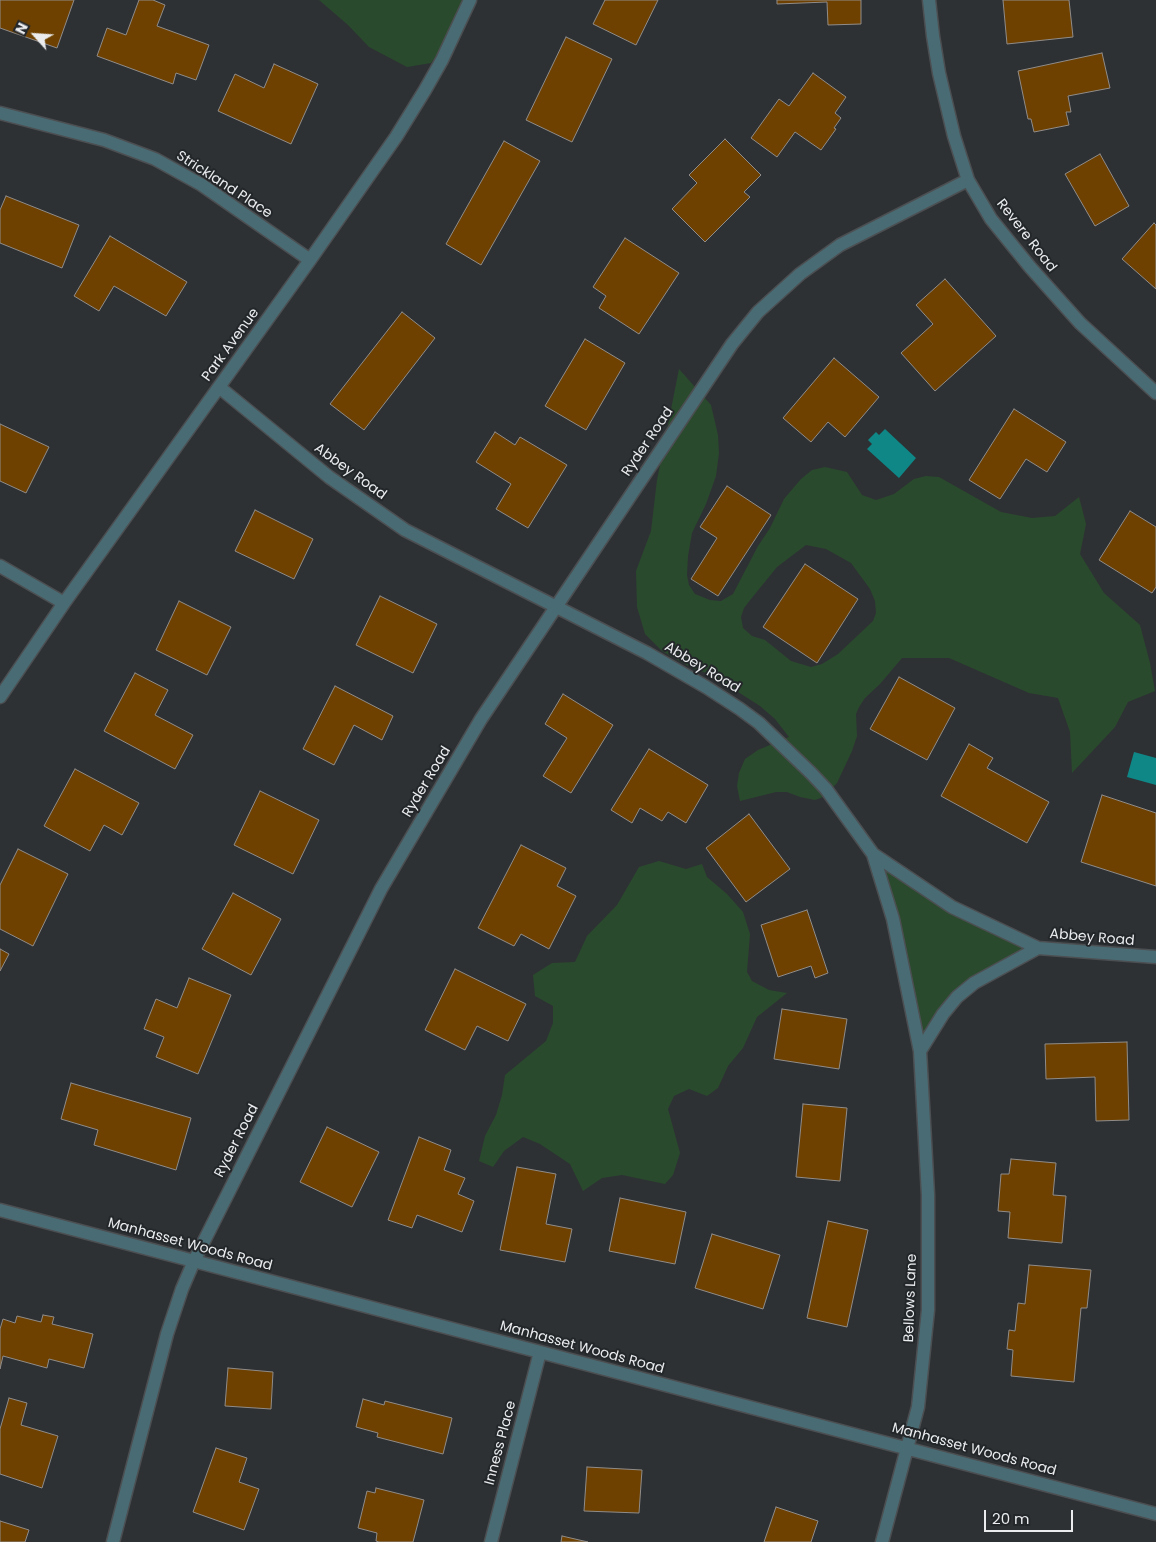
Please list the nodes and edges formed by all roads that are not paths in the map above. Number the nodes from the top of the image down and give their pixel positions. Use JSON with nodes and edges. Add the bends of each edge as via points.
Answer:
{"nodes":[{"id":1,"x":470,"y":0,"type":"edge"},
{"id":2,"x":930,"y":0,"type":"edge"},
{"id":3,"x":0,"y":113,"type":"edge"},
{"id":4,"x":968,"y":180,"type":"junction"},
{"id":5,"x":310,"y":260,"type":"junction"},
{"id":6,"x":219,"y":387,"type":"junction"},
{"id":7,"x":1156,"y":393,"type":"edge"},
{"id":8,"x":0,"y":566,"type":"edge"},
{"id":9,"x":64,"y":603,"type":"junction"},
{"id":10,"x":557,"y":607,"type":"junction"},
{"id":11,"x":0,"y":697,"type":"edge"},
{"id":12,"x":873,"y":854,"type":"junction"},
{"id":13,"x":1038,"y":948,"type":"junction"},
{"id":14,"x":1156,"y":957,"type":"edge"},
{"id":15,"x":920,"y":1051,"type":"junction"},
{"id":16,"x":0,"y":1210,"type":"edge"},
{"id":17,"x":194,"y":1261,"type":"junction"},
{"id":18,"x":540,"y":1352,"type":"junction"},
{"id":19,"x":908,"y":1448,"type":"junction"},
{"id":20,"x":1156,"y":1514,"type":"edge"},
{"id":21,"x":113,"y":1542,"type":"edge"},
{"id":22,"x":491,"y":1542,"type":"edge"},
{"id":23,"x":882,"y":1542,"type":"edge"}],
"edges":[{"from":1,"to":5,"type":"street","name":"Park Avenue","via":[[442,60],[412,112]]},
{"from":2,"to":4,"type":"street","name":"Revere Road","via":[[940,73]]},
{"from":3,"to":5,"type":"street","name":"Strickland Place","via":[[104,140],[155,159],[202,185]]},
{"from":4,"to":7,"type":"street","name":"Revere Road","via":[[991,218],[1030,267],[1080,323]]},
{"from":4,"to":10,"type":"street","name":"Ryder Road","via":[[840,245],[800,274],[758,312],[732,344]]},
{"from":5,"to":6,"type":"street","name":"Park Avenue"},
{"from":6,"to":9,"type":"street","name":"Park Avenue"},
{"from":6,"to":10,"type":"street","name":"Abbey Road","via":[[329,477],[405,530]]},
{"from":8,"to":9,"type":"street"},
{"from":9,"to":11,"type":"street","name":"Park Avenue"},
{"from":10,"to":12,"type":"street","name":"Abbey Road","via":[[706,686],[759,723],[826,789]]},
{"from":10,"to":17,"type":"street","name":"Ryder Road","via":[[481,719],[381,889]]},
{"from":12,"to":13,"type":"street","name":"Abbey Road","via":[[952,907]]},
{"from":12,"to":15,"type":"street","name":"Bellows Lane","via":[[893,919]]},
{"from":13,"to":14,"type":"street","name":"Abbey Road"},
{"from":13,"to":15,"type":"street","via":[[974,983],[957,997]]},
{"from":15,"to":19,"type":"street","name":"Bellows Lane","via":[[928,1195],[928,1310],[918,1406]]},
{"from":16,"to":17,"type":"street","name":"Manhasset Woods Road"},
{"from":17,"to":18,"type":"street","name":"Manhasset Woods Road"},
{"from":17,"to":21,"type":"street","name":"Ryder Road","via":[[167,1334]]},
{"from":18,"to":19,"type":"street","name":"Manhasset Woods Road"},
{"from":18,"to":22,"type":"street","name":"Inness Place"},
{"from":19,"to":20,"type":"street","name":"Manhasset Woods Road"},
{"from":19,"to":23,"type":"street","name":"Bellows Lane"}]}
